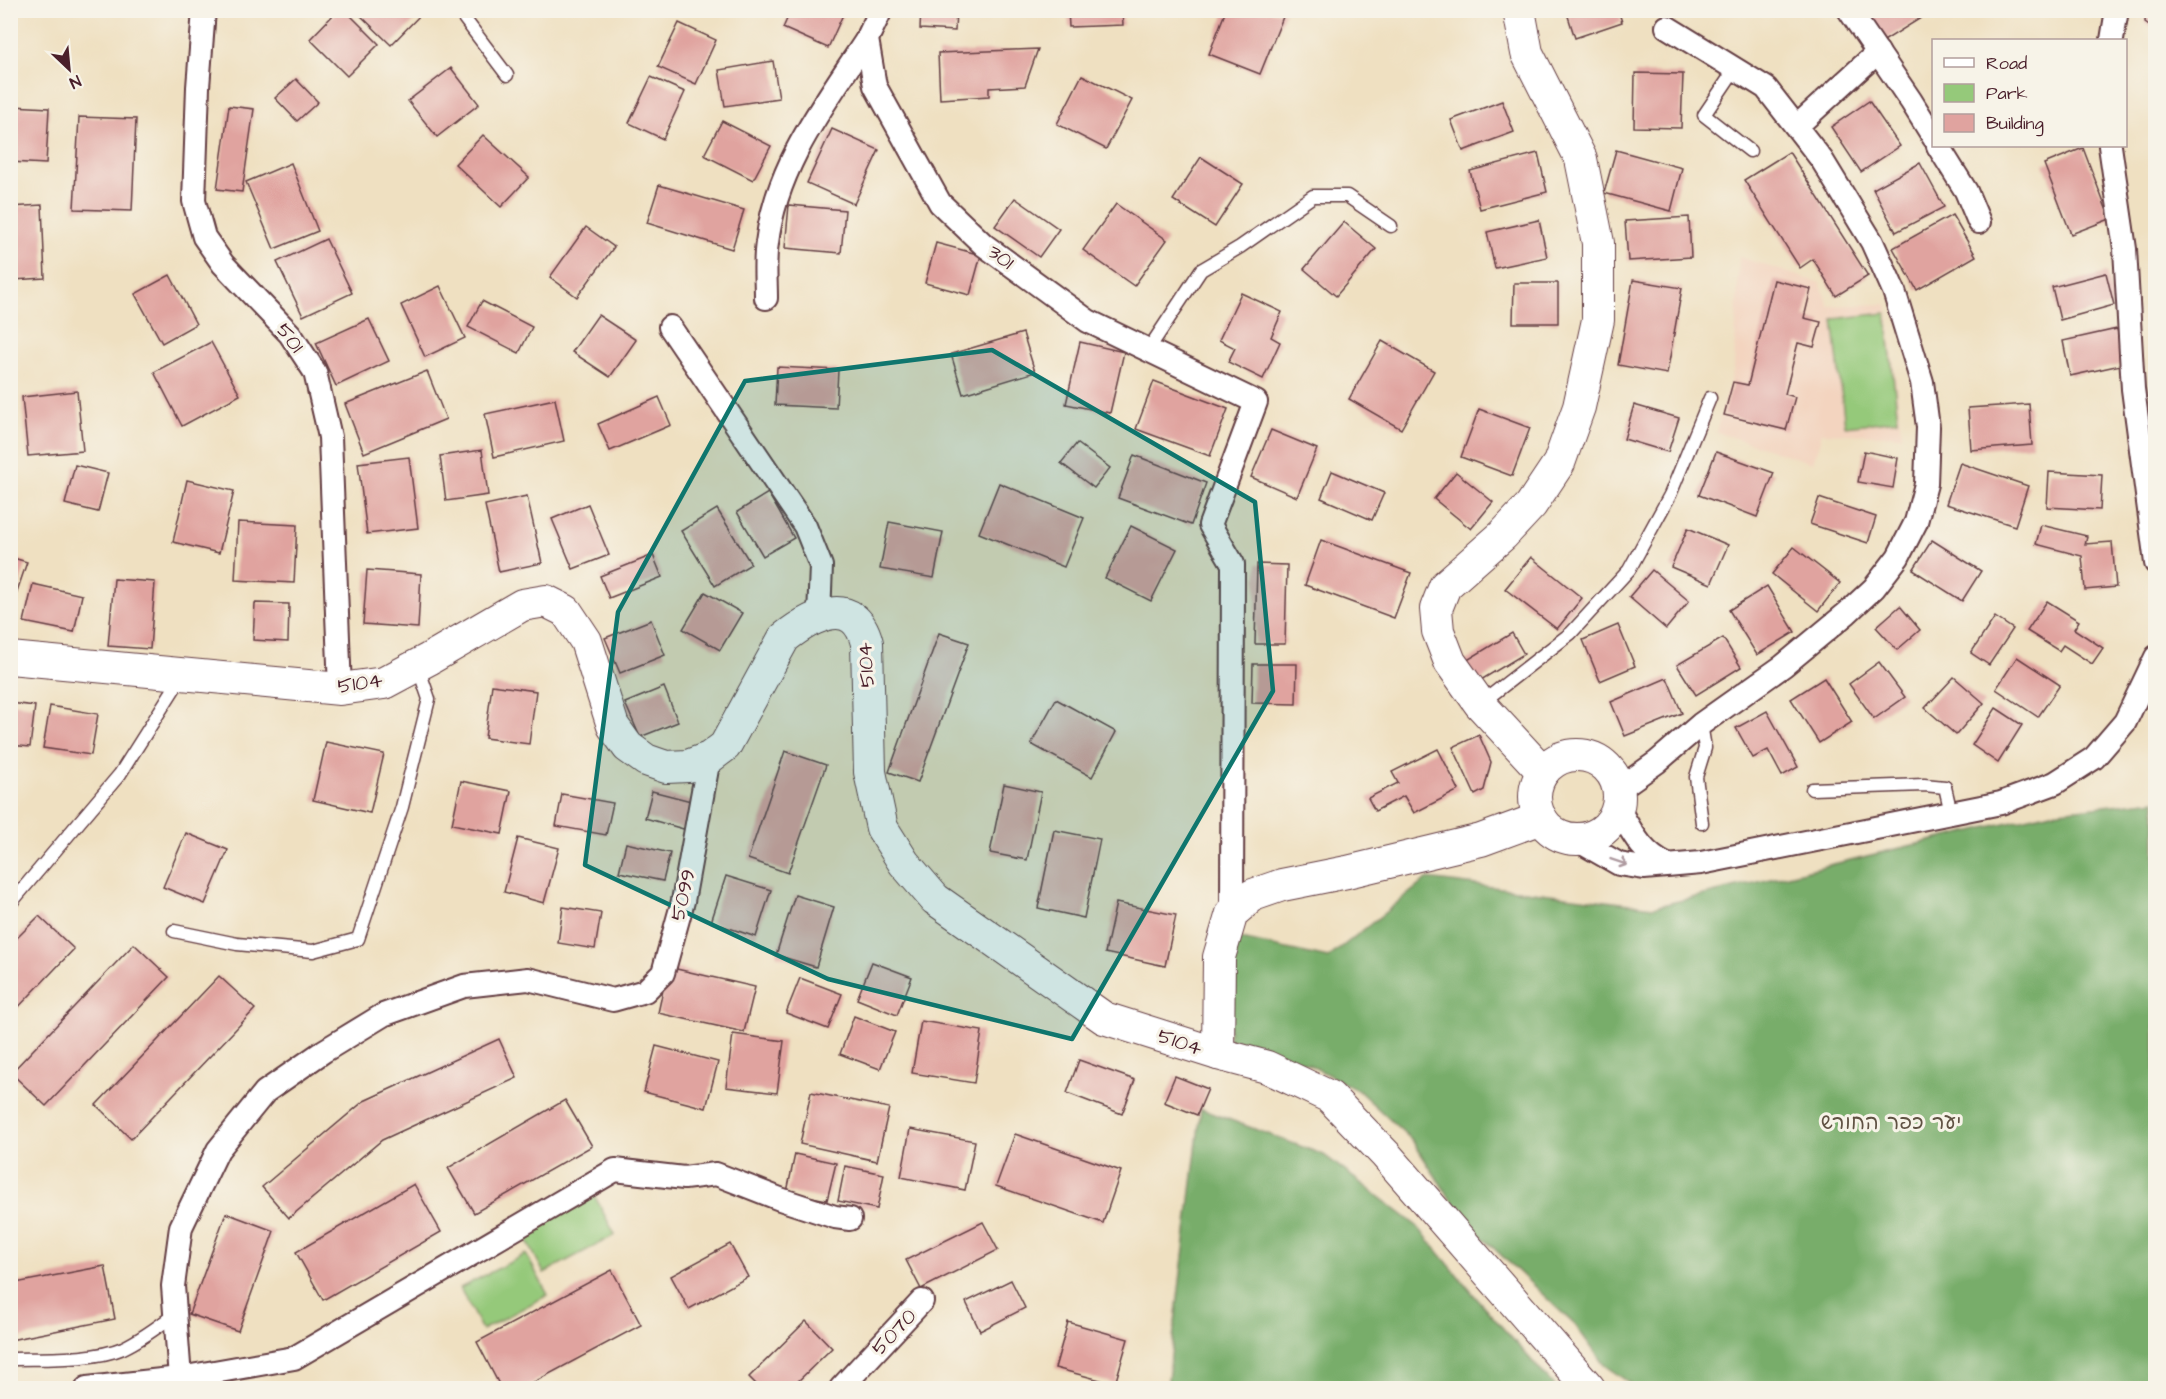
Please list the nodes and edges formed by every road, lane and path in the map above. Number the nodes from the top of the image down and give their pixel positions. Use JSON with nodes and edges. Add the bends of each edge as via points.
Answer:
{"nodes":[{"id":1,"x":204,"y":10,"type":"edge"},
{"id":2,"x":458,"y":10,"type":"edge"},
{"id":3,"x":880,"y":10,"type":"edge"},
{"id":4,"x":1519,"y":10,"type":"edge"},
{"id":5,"x":1849,"y":10,"type":"edge"},
{"id":6,"x":2116,"y":10,"type":"edge"},
{"id":7,"x":1667,"y":27,"type":"dead end"},
{"id":8,"x":867,"y":39,"type":"junction"},
{"id":9,"x":2112,"y":39,"type":"edge"},
{"id":10,"x":1878,"y":52,"type":"junction"},
{"id":11,"x":1735,"y":69,"type":"junction"},
{"id":12,"x":507,"y":75,"type":"dead end"},
{"id":13,"x":1797,"y":126,"type":"junction"},
{"id":14,"x":1932,"y":135,"type":"edge"},
{"id":15,"x":1939,"y":147,"type":"edge"},
{"id":16,"x":2110,"y":147,"type":"edge"},
{"id":17,"x":1750,"y":151,"type":"dead end"},
{"id":18,"x":1979,"y":222,"type":"dead end"},
{"id":19,"x":1391,"y":226,"type":"dead end"},
{"id":20,"x":766,"y":298,"type":"dead end"},
{"id":21,"x":670,"y":327,"type":"dead end"},
{"id":22,"x":1148,"y":350,"type":"junction"},
{"id":23,"x":1710,"y":398,"type":"dead end"},
{"id":24,"x":2156,"y":562,"type":"edge"},
{"id":25,"x":819,"y":616,"type":"junction"},
{"id":26,"x":2156,"y":657,"type":"edge"},
{"id":27,"x":10,"y":658,"type":"edge"},
{"id":28,"x":417,"y":665,"type":"junction"},
{"id":29,"x":183,"y":675,"type":"junction"},
{"id":30,"x":340,"y":689,"type":"junction"},
{"id":31,"x":1480,"y":704,"type":"junction"},
{"id":32,"x":1701,"y":724,"type":"junction"},
{"id":33,"x":709,"y":759,"type":"junction"},
{"id":34,"x":1543,"y":772,"type":"junction"},
{"id":35,"x":1812,"y":789,"type":"dead end"},
{"id":36,"x":1618,"y":799,"type":"junction"},
{"id":37,"x":1951,"y":813,"type":"junction"},
{"id":38,"x":1541,"y":818,"type":"junction"},
{"id":39,"x":1702,"y":823,"type":"dead end"},
{"id":40,"x":1575,"y":839,"type":"junction"},
{"id":41,"x":1668,"y":865,"type":"junction"},
{"id":42,"x":10,"y":904,"type":"edge"},
{"id":43,"x":1232,"y":913,"type":"junction"},
{"id":44,"x":174,"y":931,"type":"dead end"},
{"id":45,"x":1218,"y":1054,"type":"junction"},
{"id":46,"x":850,"y":1219,"type":"dead end"},
{"id":47,"x":922,"y":1301,"type":"dead end"},
{"id":48,"x":175,"y":1314,"type":"junction"},
{"id":49,"x":10,"y":1359,"type":"edge"},
{"id":50,"x":180,"y":1378,"type":"junction"},
{"id":51,"x":87,"y":1389,"type":"edge"},
{"id":52,"x":841,"y":1389,"type":"edge"},
{"id":53,"x":1589,"y":1389,"type":"edge"}],
"edges":[{"from":1,"to":30,"type":"street","name":"501","via":[[194,201],[204,237],[223,264],[290,334],[315,372],[330,437]]},
{"from":2,"to":12,"type":"lane"},
{"from":3,"to":8,"type":"street"},
{"from":4,"to":31,"type":"street","via":[[1527,53],[1581,159],[1598,243],[1598,320],[1579,407],[1558,463],[1531,505],[1444,586],[1436,609],[1438,631],[1450,662]]},
{"from":5,"to":10,"type":"street"},
{"from":6,"to":9,"type":"street"},
{"from":7,"to":11,"type":"street"},
{"from":8,"to":20,"type":"street","via":[[796,150],[774,204],[766,244]]},
{"from":8,"to":22,"type":"street","name":"301","via":[[874,86],[940,203],[984,245],[1088,321]]},
{"from":10,"to":13,"type":"street"},
{"from":10,"to":14,"type":"street"},
{"from":11,"to":13,"type":"street","via":[[1766,88]]},
{"from":11,"to":17,"type":"lane","via":[[1704,115]]},
{"from":13,"to":32,"type":"street","via":[[1872,242],[1894,291],[1922,382],[1928,427],[1926,484],[1916,522],[1898,557],[1874,588],[1782,666]]},
{"from":15,"to":18,"type":"street","via":[[1966,191]]},
{"from":16,"to":24,"type":"street","via":[[2125,249],[2133,389]]},
{"from":19,"to":22,"type":"lane","via":[[1347,196],[1313,196],[1201,270]]},
{"from":21,"to":25,"type":"street","via":[[805,526],[821,566]]},
{"from":22,"to":43,"type":"street","name":"301","via":[[1256,402],[1210,525],[1233,564]]},
{"from":23,"to":31,"type":"lane","via":[[1670,495],[1629,570],[1571,633]]},
{"from":25,"to":33,"type":"street","name":"5104","via":[[784,638],[725,746]]},
{"from":25,"to":45,"type":"street","name":"5104","via":[[851,616],[863,627],[867,643],[870,772],[882,828],[935,899],[1104,1018]]},
{"from":26,"to":37,"type":"street","via":[[2125,722],[2094,758],[2055,783],[2001,803]]},
{"from":27,"to":29,"type":"street","name":"5104"},
{"from":28,"to":30,"type":"street","name":"5104","via":[[384,682]]},
{"from":28,"to":33,"type":"street","name":"5104","via":[[522,605],[546,601],[566,611],[586,641],[613,726],[628,747],[646,760],[666,767],[688,766]]},
{"from":28,"to":44,"type":"lane","via":[[429,699],[402,807],[358,939],[313,951],[237,944]]},
{"from":29,"to":30,"type":"street","name":"5104"},
{"from":29,"to":42,"type":"lane","via":[[120,774]]},
{"from":31,"to":34,"type":"street"},
{"from":32,"to":36,"type":"street"},
{"from":32,"to":39,"type":"lane","via":[[1705,748],[1696,777]]},
{"from":33,"to":48,"type":"street","name":"5099","via":[[683,901],[663,974],[645,991],[613,1000],[528,979],[464,986],[383,1015],[265,1092],[218,1150],[181,1227],[172,1286]]},
{"from":34,"to":36,"type":"street","via":[[1562,757],[1587,756],[1608,768]]},
{"from":34,"to":38,"type":"street","via":[[1535,795]]},
{"from":35,"to":37,"type":"lane","via":[[1945,787]]},
{"from":36,"to":40,"type":"street","via":[[1613,818],[1597,834]]},
{"from":36,"to":41,"type":"street","via":[[1636,841],[1654,859]]},
{"from":37,"to":41,"type":"street","via":[[1701,863]]},
{"from":38,"to":40,"type":"street","via":[[1555,833]]},
{"from":38,"to":43,"type":"street","via":[[1481,840],[1282,885],[1253,895]]},
{"from":40,"to":41,"type":"street","one_way":true,"via":[[1619,864],[1644,868]]},
{"from":43,"to":45,"type":"street","via":[[1219,957]]},
{"from":45,"to":53,"type":"street","name":"5104","via":[[1267,1067],[1330,1097],[1386,1155]]},
{"from":46,"to":50,"type":"street","via":[[780,1199],[716,1174],[684,1178],[615,1170],[294,1358]]},
{"from":47,"to":52,"type":"street","name":"5070"},
{"from":48,"to":49,"type":"lane","via":[[121,1349],[81,1357]]},
{"from":48,"to":50,"type":"street"},
{"from":50,"to":51,"type":"street"}]}
